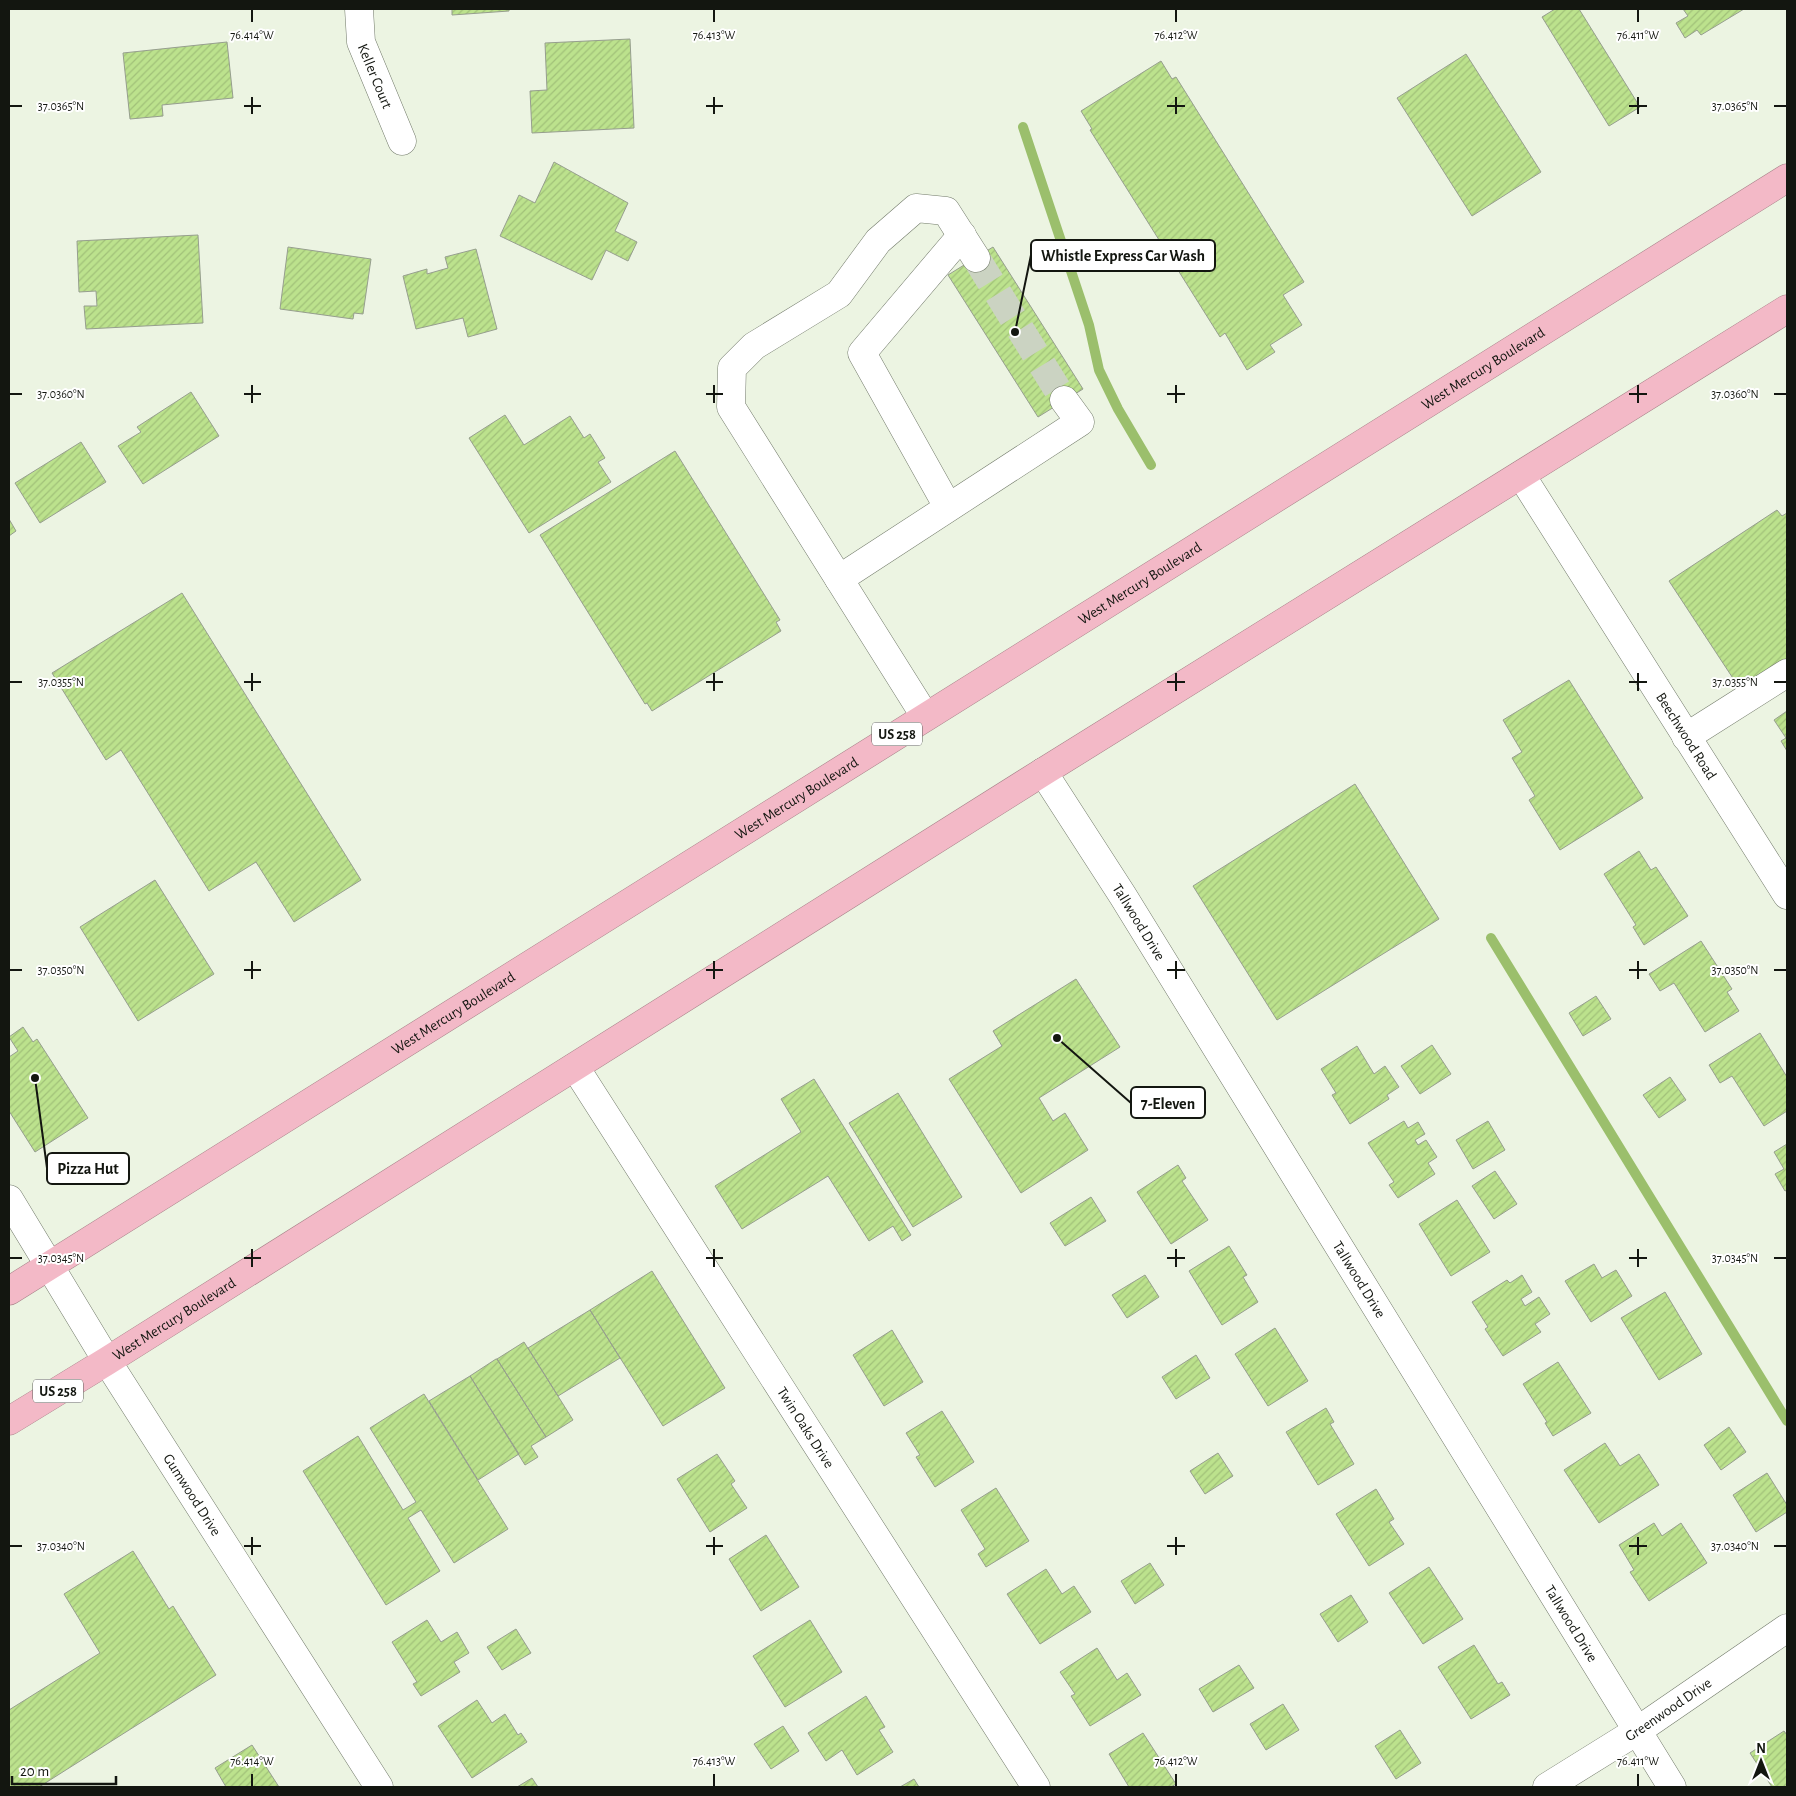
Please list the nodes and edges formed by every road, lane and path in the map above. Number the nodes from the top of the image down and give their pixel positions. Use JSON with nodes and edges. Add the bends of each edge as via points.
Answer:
{"nodes":[{"id":1,"x":358,"y":9,"type":"edge"},
{"id":2,"x":402,"y":141,"type":"dead end"},
{"id":3,"x":1787,"y":178,"type":"edge"},
{"id":4,"x":962,"y":235,"type":"junction"},
{"id":5,"x":976,"y":258,"type":"tunnel mouth"},
{"id":6,"x":1787,"y":309,"type":"edge"},
{"id":7,"x":1064,"y":400,"type":"tunnel mouth"},
{"id":8,"x":1521,"y":475,"type":"junction"},
{"id":9,"x":948,"y":507,"type":"junction"},
{"id":10,"x":838,"y":579,"type":"junction"},
{"id":11,"x":1787,"y":673,"type":"edge"},
{"id":12,"x":925,"y":716,"type":"junction"},
{"id":13,"x":1686,"y":736,"type":"junction"},
{"id":14,"x":1043,"y":772,"type":"junction"},
{"id":15,"x":1787,"y":895,"type":"edge"},
{"id":16,"x":575,"y":1067,"type":"junction"},
{"id":17,"x":9,"y":1199,"type":"edge"},
{"id":18,"x":50,"y":1265,"type":"junction"},
{"id":19,"x":9,"y":1291,"type":"edge"},
{"id":20,"x":107,"y":1361,"type":"junction"},
{"id":21,"x":9,"y":1421,"type":"edge"},
{"id":22,"x":1787,"y":1628,"type":"edge"},
{"id":23,"x":1637,"y":1731,"type":"junction"},
{"id":24,"x":379,"y":1787,"type":"edge"},
{"id":25,"x":1036,"y":1787,"type":"edge"},
{"id":26,"x":1547,"y":1787,"type":"edge"},
{"id":27,"x":1672,"y":1787,"type":"edge"}],
"edges":[{"from":1,"to":2,"type":"street","name":"Keller Court","via":[[361,42]]},
{"from":3,"to":12,"type":"highway","name":"West Mercury Boulevard","number":"US 258"},
{"from":4,"to":5,"type":"street"},
{"from":4,"to":9,"type":"street","via":[[862,353]]},
{"from":4,"to":10,"type":"street","via":[[946,211],[916,208],[878,240],[839,294],[754,346],[732,368],[731,407]]},
{"from":6,"to":8,"type":"highway","name":"West Mercury Boulevard","number":"US 258"},
{"from":7,"to":9,"type":"street","via":[[1080,422]]},
{"from":8,"to":13,"type":"street","name":"Beechwood Road"},
{"from":8,"to":14,"type":"highway","name":"West Mercury Boulevard","number":"US 258"},
{"from":9,"to":10,"type":"street"},
{"from":10,"to":12,"type":"street"},
{"from":11,"to":13,"type":"street"},
{"from":12,"to":18,"type":"highway","name":"West Mercury Boulevard","number":"US 258"},
{"from":13,"to":15,"type":"street","name":"Beechwood Road"},
{"from":14,"to":16,"type":"highway","name":"West Mercury Boulevard","number":"US 258"},
{"from":14,"to":23,"type":"street","name":"Tallwood Drive"},
{"from":16,"to":20,"type":"highway","name":"West Mercury Boulevard","number":"US 258"},
{"from":16,"to":25,"type":"street","name":"Twin Oaks Drive"},
{"from":17,"to":18,"type":"street","name":"Gumwood Drive"},
{"from":18,"to":19,"type":"highway","name":"West Mercury Boulevard","number":"US 258"},
{"from":18,"to":20,"type":"street","name":"Gumwood Drive"},
{"from":20,"to":21,"type":"highway","name":"West Mercury Boulevard","number":"US 258"},
{"from":20,"to":24,"type":"street","name":"Gumwood Drive"},
{"from":22,"to":23,"type":"street","name":"Greenwood Drive"},
{"from":23,"to":26,"type":"street","name":"Greenwood Drive"},
{"from":23,"to":27,"type":"street","name":"Tallwood Drive"}]}
